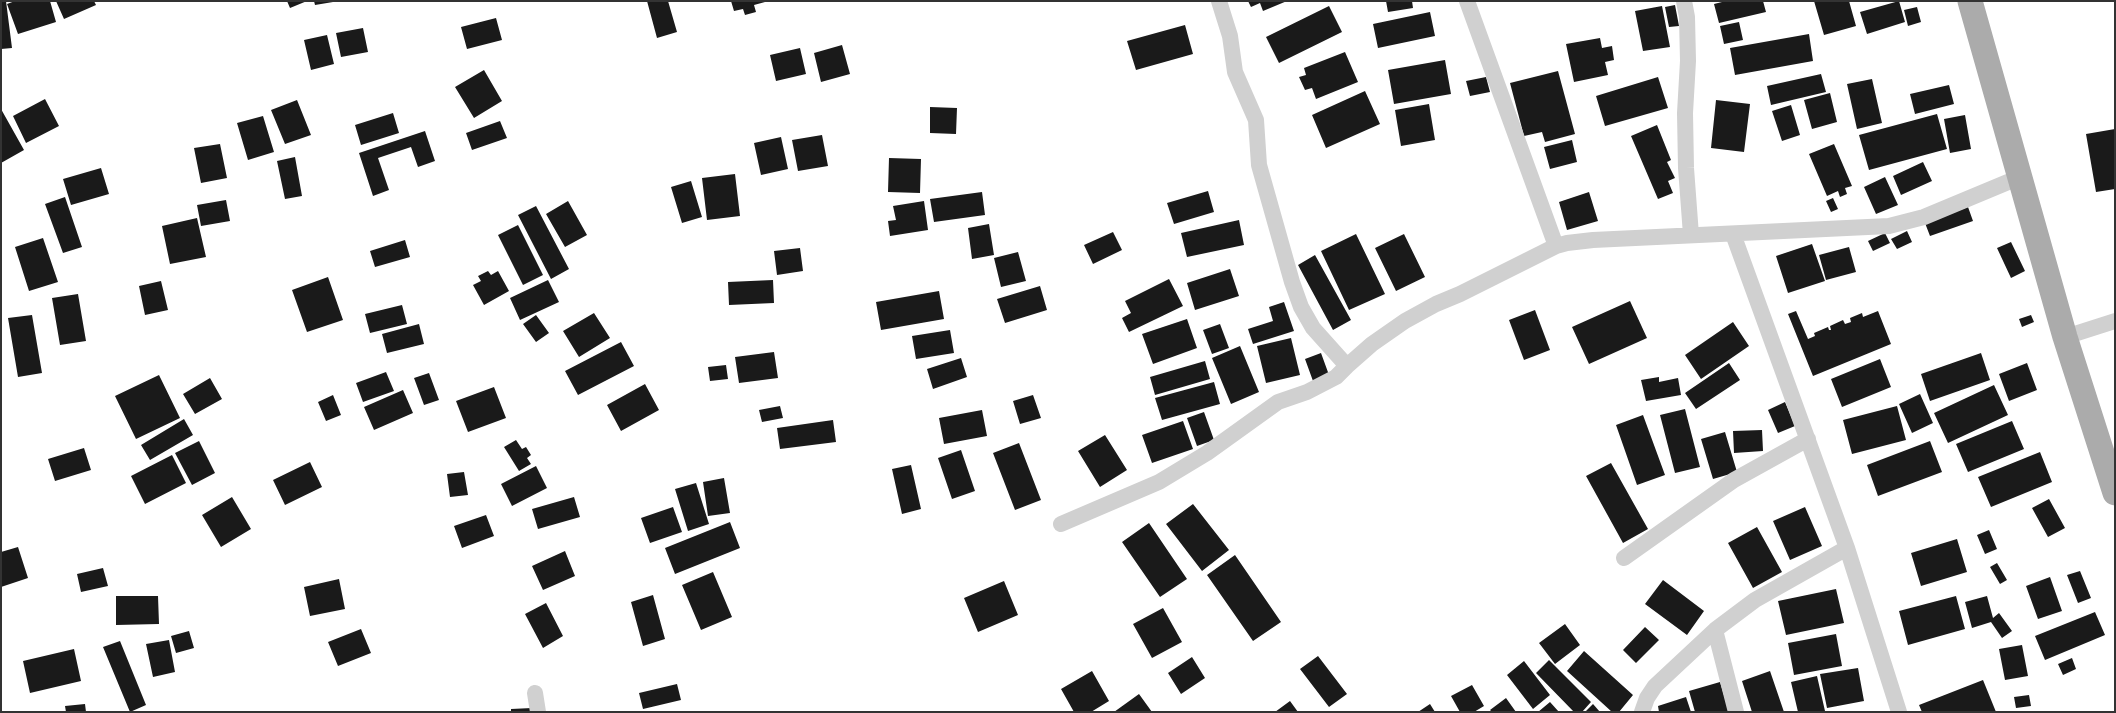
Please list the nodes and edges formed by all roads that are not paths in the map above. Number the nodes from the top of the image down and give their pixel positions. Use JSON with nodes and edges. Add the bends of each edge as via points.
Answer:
{"nodes":[{"id":1,"x":1219,"y":1,"type":"edge"},
{"id":2,"x":1468,"y":1,"type":"edge"},
{"id":3,"x":1684,"y":1,"type":"edge"},
{"id":4,"x":1970,"y":1,"type":"edge"},
{"id":5,"x":2020,"y":176,"type":"junction"},
{"id":6,"x":1733,"y":234,"type":"junction"},
{"id":7,"x":1691,"y":235,"type":"junction"},
{"id":8,"x":1556,"y":246,"type":"junction"},
{"id":9,"x":2115,"y":321,"type":"edge"},
{"id":10,"x":2065,"y":337,"type":"junction"},
{"id":11,"x":1347,"y":366,"type":"junction"},
{"id":12,"x":1808,"y":440,"type":"junction"},
{"id":13,"x":2115,"y":493,"type":"edge"},
{"id":14,"x":1061,"y":524,"type":"dead end"},
{"id":15,"x":1847,"y":548,"type":"junction"},
{"id":16,"x":1624,"y":558,"type":"dead end"},
{"id":17,"x":1715,"y":630,"type":"junction"},
{"id":18,"x":535,"y":693,"type":"dead end"},
{"id":19,"x":538,"y":712,"type":"edge"},
{"id":20,"x":1642,"y":712,"type":"edge"},
{"id":21,"x":1736,"y":712,"type":"edge"},
{"id":22,"x":1899,"y":712,"type":"edge"}],
"edges":[{"from":1,"to":11,"type":"street","via":[[1230,36],[1234,72],[1256,120],[1258,165],[1292,282],[1313,328]]},
{"from":2,"to":8,"type":"street"},
{"from":3,"to":7,"type":"street","via":[[1688,61],[1686,168]]},
{"from":4,"to":5,"type":"main road"},
{"from":5,"to":6,"type":"street","via":[[1924,217],[1889,226]]},
{"from":5,"to":10,"type":"main road"},
{"from":6,"to":7,"type":"street"},
{"from":6,"to":12,"type":"street"},
{"from":7,"to":8,"type":"street","via":[[1592,240]]},
{"from":8,"to":11,"type":"street","via":[[1405,321]]},
{"from":9,"to":10,"type":"street"},
{"from":10,"to":13,"type":"main road"},
{"from":11,"to":14,"type":"street","via":[[1336,378],[1278,402],[1207,453],[1159,482]]},
{"from":12,"to":15,"type":"street"},
{"from":12,"to":16,"type":"street","via":[[1734,480]]},
{"from":15,"to":17,"type":"street","via":[[1755,600]]},
{"from":15,"to":22,"type":"street"},
{"from":17,"to":20,"type":"street","via":[[1655,686]]},
{"from":17,"to":21,"type":"street"},
{"from":18,"to":19,"type":"street"}]}
